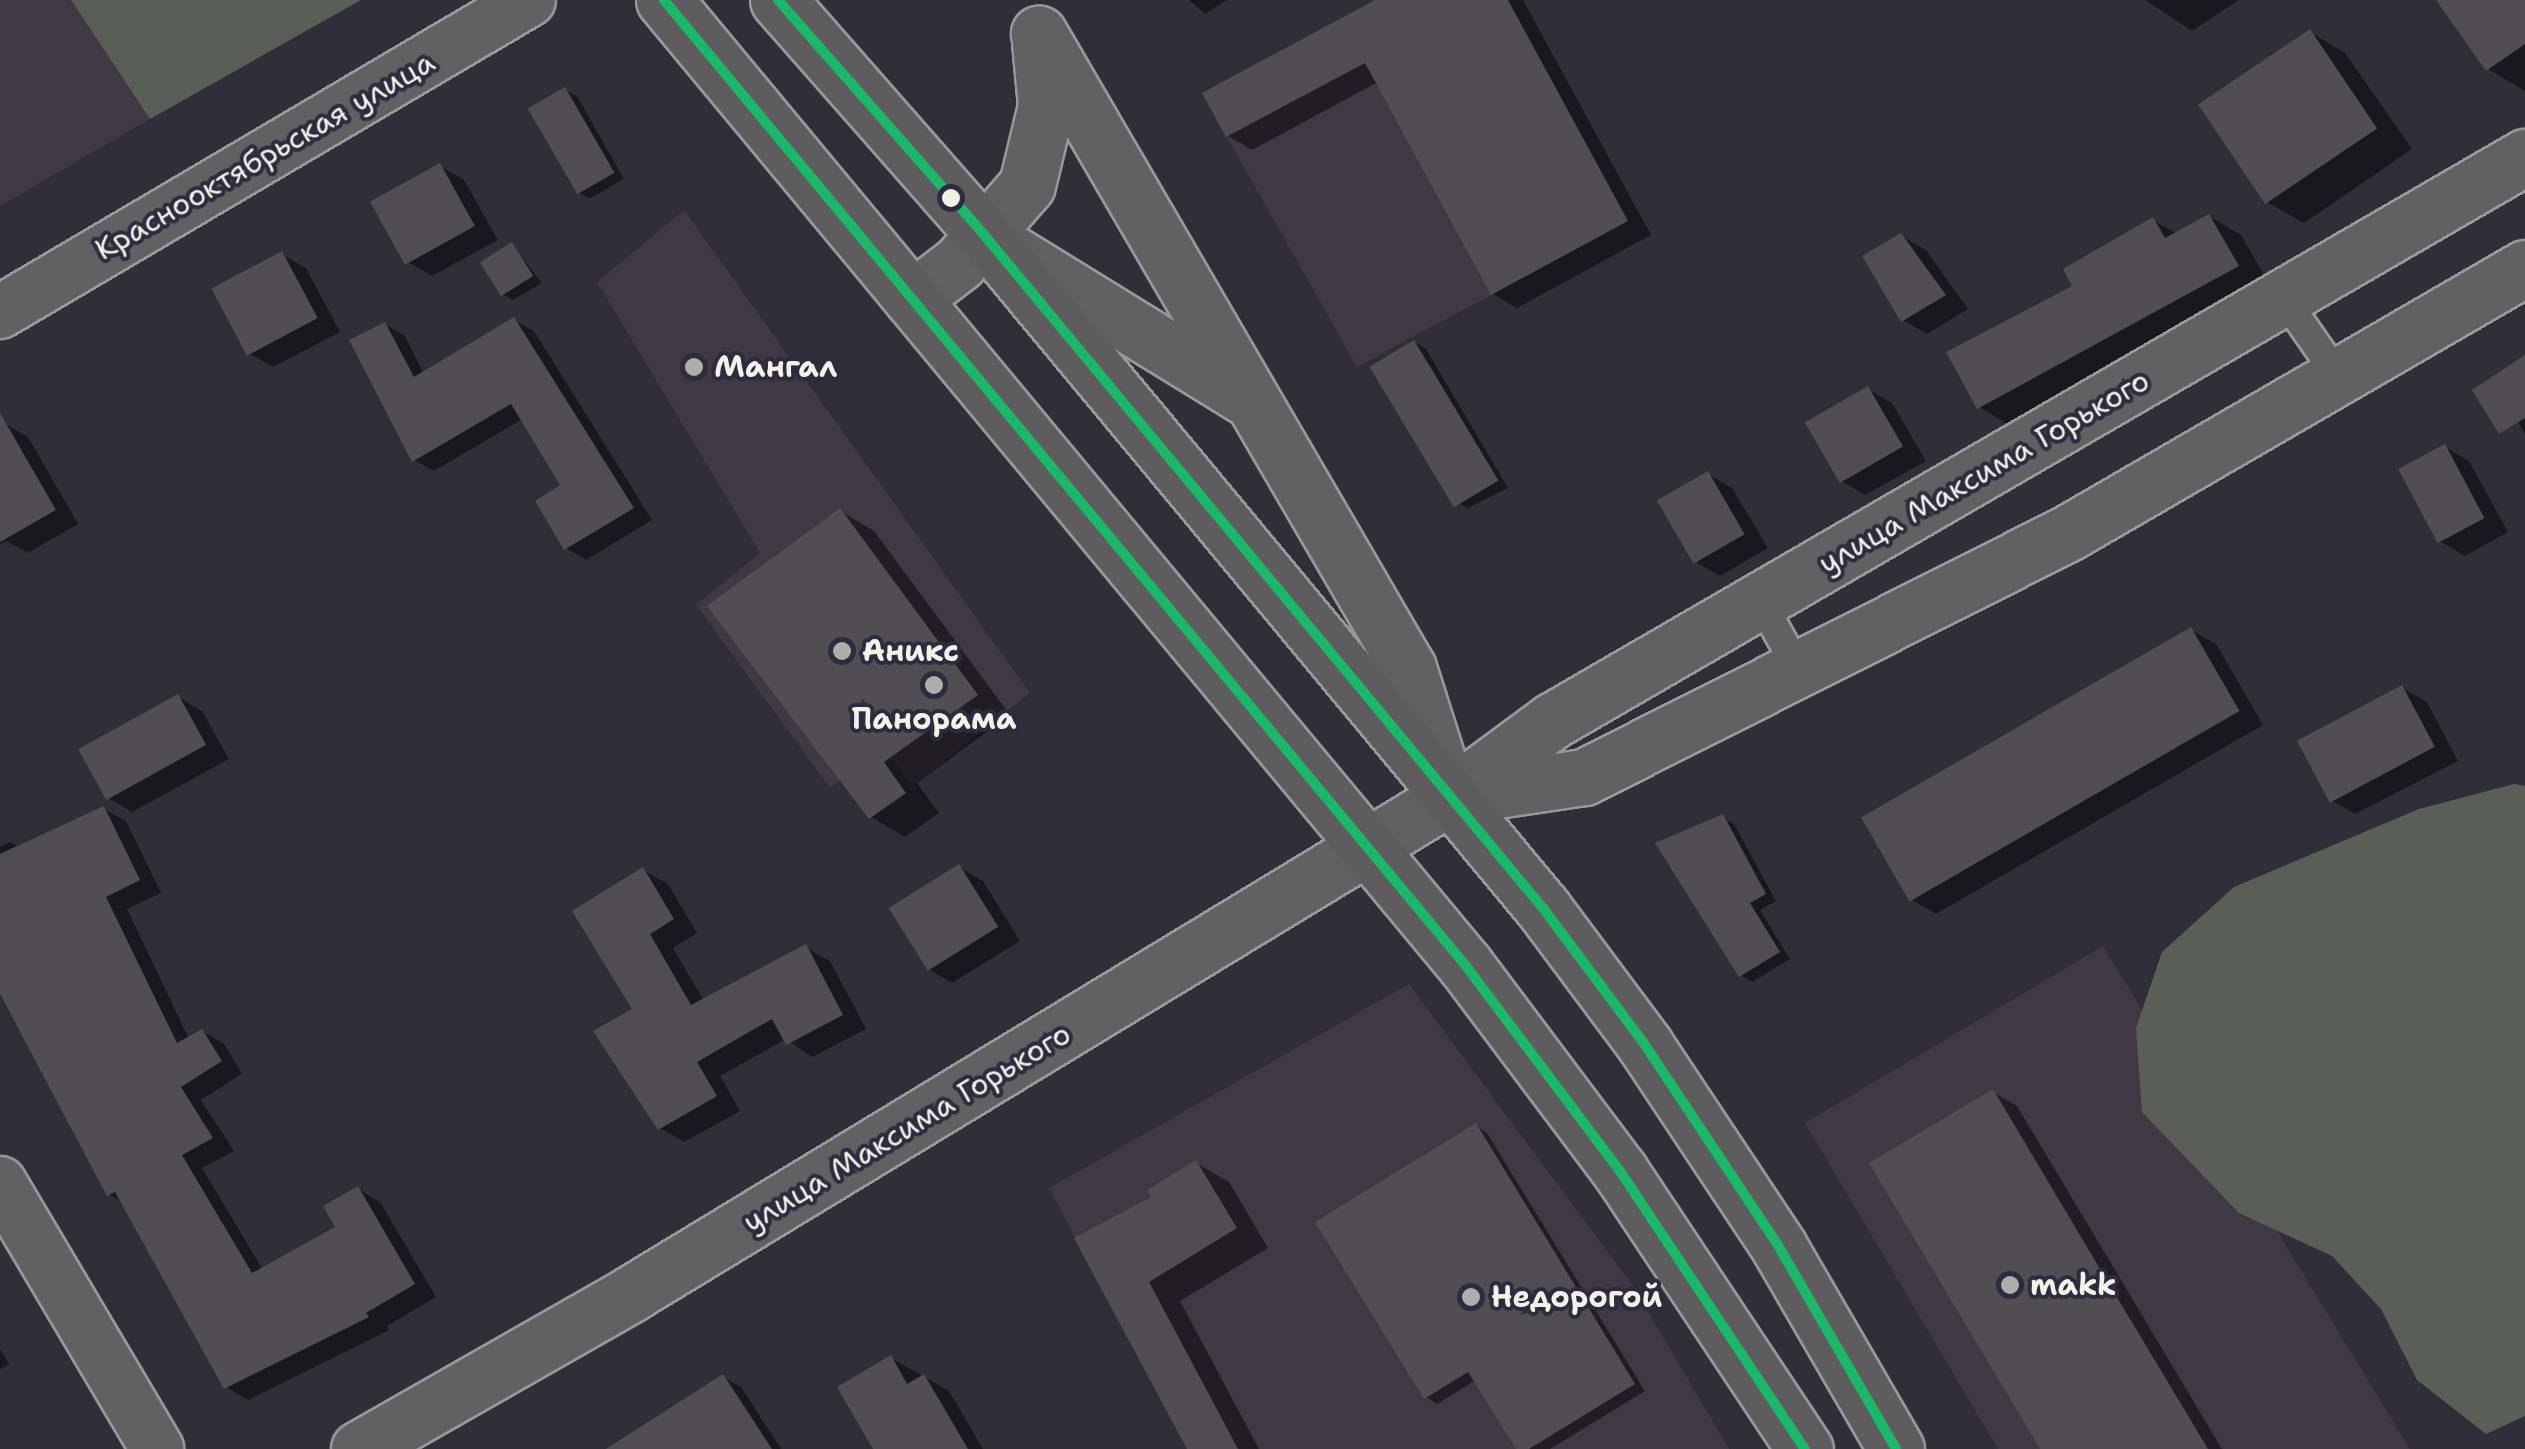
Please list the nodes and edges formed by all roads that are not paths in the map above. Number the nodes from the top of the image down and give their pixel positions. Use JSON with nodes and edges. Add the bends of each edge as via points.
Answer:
{"nodes":[{"id":1,"x":529,"y":0,"type":"edge"},
{"id":2,"x":664,"y":0,"type":"edge"},
{"id":3,"x":778,"y":0,"type":"edge"},
{"id":4,"x":1034,"y":17,"type":"edge"},
{"id":5,"x":2525,"y":157,"type":"edge"},
{"id":6,"x":985,"y":236,"type":"junction"},
{"id":7,"x":2525,"y":268,"type":"edge"},
{"id":8,"x":2283,"y":297,"type":"junction"},
{"id":9,"x":912,"y":299,"type":"junction"},
{"id":10,"x":0,"y":312,"type":"edge"},
{"id":11,"x":2338,"y":376,"type":"junction"},
{"id":12,"x":1254,"y":402,"type":"junction"},
{"id":13,"x":1761,"y":602,"type":"junction"},
{"id":14,"x":1798,"y":668,"type":"junction"},
{"id":15,"x":1449,"y":797,"type":"junction"},
{"id":16,"x":1370,"y":851,"type":"junction"},
{"id":17,"x":0,"y":1183,"type":"edge"},
{"id":18,"x":157,"y":1449,"type":"edge"},
{"id":19,"x":359,"y":1449,"type":"edge"},
{"id":20,"x":1805,"y":1449,"type":"edge"},
{"id":21,"x":1896,"y":1449,"type":"edge"}],
"edges":[{"from":1,"to":10,"type":"street","name":"Краснооктябрьская улица"},
{"from":2,"to":9,"type":"main road"},
{"from":3,"to":6,"type":"main road"},
{"from":4,"to":6,"type":"main road","via":[[1046,106],[1038,146],[1026,185]]},
{"from":4,"to":12,"type":"main road"},
{"from":5,"to":8,"type":"main road","name":"улица Максима Горького"},
{"from":6,"to":9,"type":"main road"},
{"from":6,"to":12,"type":"main road"},
{"from":6,"to":15,"type":"main road"},
{"from":7,"to":11,"type":"main road","name":"улица Максима Горького"},
{"from":8,"to":11,"type":"lane"},
{"from":8,"to":13,"type":"main road","name":"улица Максима Горького"},
{"from":9,"to":16,"type":"main road"},
{"from":11,"to":14,"type":"main road","name":"улица Максима Горького","via":[[2068,533]]},
{"from":12,"to":15,"type":"main road","via":[[1408,668]]},
{"from":13,"to":14,"type":"lane"},
{"from":13,"to":15,"type":"main road","name":"улица Максима Горького","via":[[1552,721]]},
{"from":14,"to":15,"type":"main road","name":"улица Максима Горького","via":[[1584,776]]},
{"from":15,"to":16,"type":"main road","name":"улица Максима Горького"},
{"from":15,"to":21,"type":"main road","via":[[1646,1045],[1778,1247]]},
{"from":16,"to":19,"type":"main road","name":"улица Максима Горького"},
{"from":16,"to":20,"type":"main road","via":[[1620,1171]]},
{"from":17,"to":18,"type":"street"}]}
